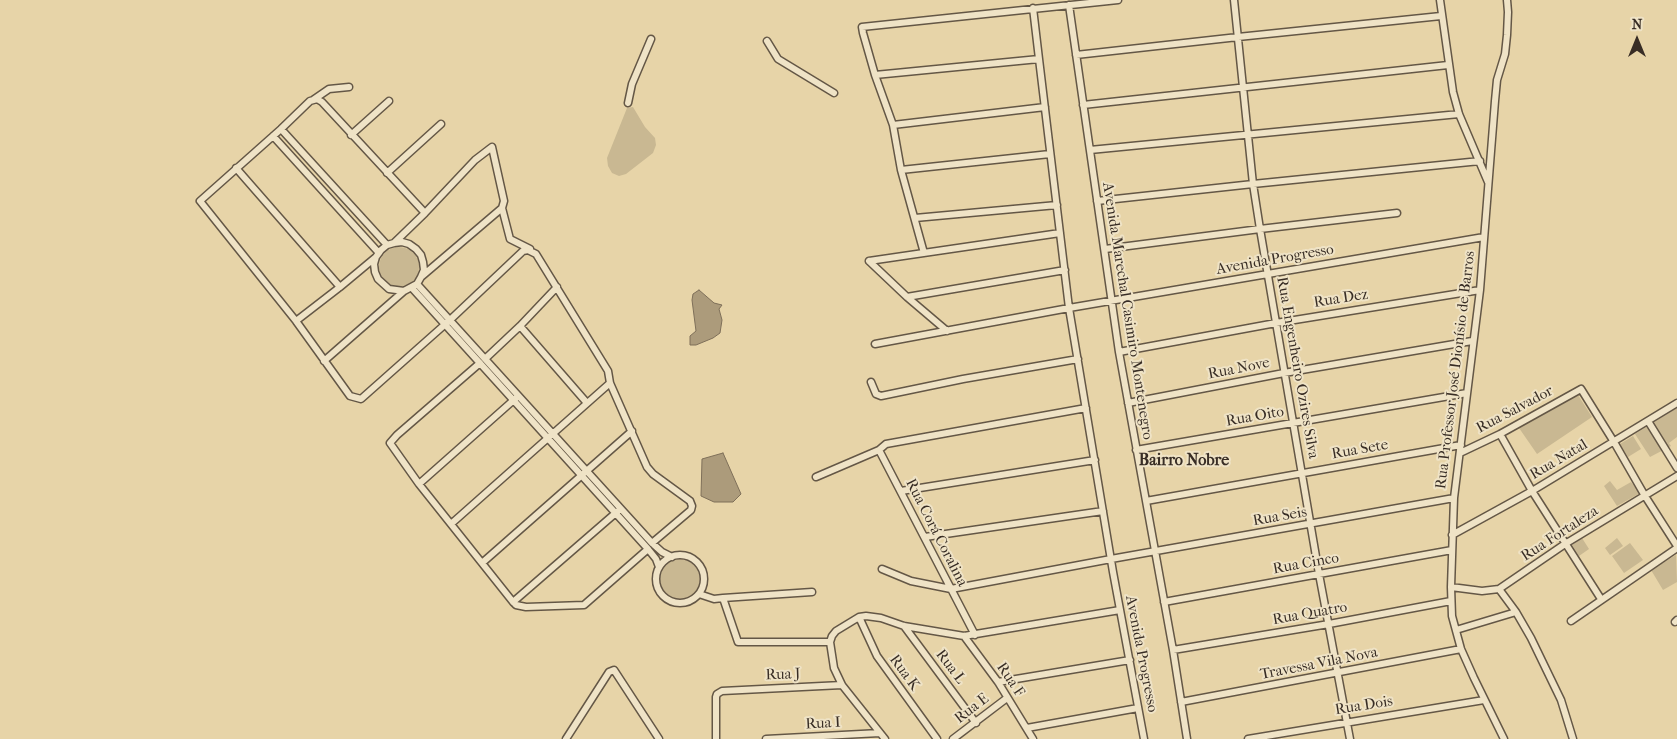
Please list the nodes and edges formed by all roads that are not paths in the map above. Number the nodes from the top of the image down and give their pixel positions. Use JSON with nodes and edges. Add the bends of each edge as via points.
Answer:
{"nodes":[{"id":1,"x":1118,"y":0,"type":"edge"},
{"id":2,"x":1234,"y":0,"type":"edge"},
{"id":3,"x":1440,"y":0,"type":"edge"},
{"id":4,"x":1506,"y":0,"type":"edge"},
{"id":5,"x":1069,"y":5,"type":"junction"},
{"id":6,"x":1033,"y":8,"type":"junction"},
{"id":7,"x":1441,"y":16,"type":"junction"},
{"id":8,"x":1238,"y":37,"type":"junction"},
{"id":9,"x":651,"y":39,"type":"dead end"},
{"id":10,"x":767,"y":41,"type":"dead end"},
{"id":11,"x":1076,"y":55,"type":"junction"},
{"id":12,"x":1039,"y":59,"type":"junction"},
{"id":13,"x":1448,"y":65,"type":"junction"},
{"id":14,"x":875,"y":76,"type":"junction"},
{"id":15,"x":1244,"y":86,"type":"junction"},
{"id":16,"x":349,"y":87,"type":"dead end"},
{"id":17,"x":834,"y":93,"type":"dead end"},
{"id":18,"x":313,"y":100,"type":"junction"},
{"id":19,"x":389,"y":101,"type":"dead end"},
{"id":20,"x":628,"y":103,"type":"dead end"},
{"id":21,"x":1084,"y":105,"type":"junction"},
{"id":22,"x":1044,"y":107,"type":"junction"},
{"id":23,"x":1459,"y":114,"type":"junction"},
{"id":24,"x":441,"y":124,"type":"dead end"},
{"id":25,"x":893,"y":125,"type":"junction"},
{"id":26,"x":281,"y":130,"type":"junction"},
{"id":27,"x":351,"y":135,"type":"junction"},
{"id":28,"x":1248,"y":135,"type":"junction"},
{"id":29,"x":273,"y":136,"type":"junction"},
{"id":30,"x":1090,"y":150,"type":"junction"},
{"id":31,"x":1050,"y":154,"type":"junction"},
{"id":32,"x":1480,"y":161,"type":"junction"},
{"id":33,"x":236,"y":168,"type":"junction"},
{"id":34,"x":901,"y":170,"type":"junction"},
{"id":35,"x":387,"y":173,"type":"junction"},
{"id":36,"x":1488,"y":183,"type":"junction"},
{"id":37,"x":1253,"y":184,"type":"junction"},
{"id":38,"x":1097,"y":202,"type":"junction"},
{"id":39,"x":1056,"y":205,"type":"junction"},
{"id":40,"x":502,"y":208,"type":"junction"},
{"id":41,"x":425,"y":213,"type":"junction"},
{"id":42,"x":1397,"y":213,"type":"dead end"},
{"id":43,"x":915,"y":218,"type":"junction"},
{"id":44,"x":1260,"y":229,"type":"junction"},
{"id":45,"x":1060,"y":233,"type":"junction"},
{"id":46,"x":1484,"y":236,"type":"junction"},
{"id":47,"x":394,"y":243,"type":"junction"},
{"id":48,"x":387,"y":245,"type":"junction"},
{"id":49,"x":1105,"y":249,"type":"junction"},
{"id":50,"x":533,"y":251,"type":"junction"},
{"id":51,"x":924,"y":253,"type":"junction"},
{"id":52,"x":378,"y":255,"type":"junction"},
{"id":53,"x":1064,"y":270,"type":"junction"},
{"id":54,"x":1268,"y":274,"type":"junction"},
{"id":55,"x":421,"y":277,"type":"junction"},
{"id":56,"x":414,"y":286,"type":"junction"},
{"id":57,"x":340,"y":287,"type":"junction"},
{"id":58,"x":557,"y":287,"type":"junction"},
{"id":59,"x":1480,"y":290,"type":"junction"},
{"id":60,"x":404,"y":291,"type":"junction"},
{"id":61,"x":907,"y":297,"type":"junction"},
{"id":62,"x":1111,"y":301,"type":"junction"},
{"id":63,"x":1069,"y":308,"type":"junction"},
{"id":64,"x":296,"y":321,"type":"junction"},
{"id":65,"x":448,"y":322,"type":"junction"},
{"id":66,"x":1276,"y":322,"type":"junction"},
{"id":67,"x":520,"y":326,"type":"junction"},
{"id":68,"x":947,"y":331,"type":"junction"},
{"id":69,"x":1472,"y":342,"type":"junction"},
{"id":70,"x":875,"y":344,"type":"dead end"},
{"id":71,"x":1119,"y":352,"type":"junction"},
{"id":72,"x":1078,"y":359,"type":"junction"},
{"id":73,"x":324,"y":361,"type":"junction"},
{"id":74,"x":483,"y":361,"type":"junction"},
{"id":75,"x":1284,"y":373,"type":"junction"},
{"id":76,"x":871,"y":382,"type":"dead end"},
{"id":77,"x":610,"y":383,"type":"junction"},
{"id":78,"x":1467,"y":393,"type":"junction"},
{"id":79,"x":516,"y":398,"type":"junction"},
{"id":80,"x":587,"y":403,"type":"junction"},
{"id":81,"x":1128,"y":403,"type":"junction"},
{"id":82,"x":1677,"y":404,"type":"edge"},
{"id":83,"x":1086,"y":408,"type":"junction"},
{"id":84,"x":1648,"y":421,"type":"junction"},
{"id":85,"x":1294,"y":423,"type":"junction"},
{"id":86,"x":632,"y":431,"type":"junction"},
{"id":87,"x":1500,"y":434,"type":"junction"},
{"id":88,"x":550,"y":436,"type":"junction"},
{"id":89,"x":1614,"y":442,"type":"junction"},
{"id":90,"x":1461,"y":445,"type":"junction"},
{"id":91,"x":879,"y":450,"type":"junction"},
{"id":92,"x":1136,"y":450,"type":"junction"},
{"id":93,"x":1460,"y":453,"type":"junction"},
{"id":94,"x":1095,"y":460,"type":"junction"},
{"id":95,"x":1677,"y":468,"type":"edge"},
{"id":96,"x":584,"y":473,"type":"junction"},
{"id":97,"x":1302,"y":473,"type":"junction"},
{"id":98,"x":1677,"y":476,"type":"edge"},
{"id":99,"x":816,"y":477,"type":"dead end"},
{"id":100,"x":420,"y":484,"type":"junction"},
{"id":101,"x":901,"y":491,"type":"junction"},
{"id":102,"x":1532,"y":491,"type":"junction"},
{"id":103,"x":1645,"y":496,"type":"junction"},
{"id":104,"x":1454,"y":498,"type":"junction"},
{"id":105,"x":1146,"y":501,"type":"junction"},
{"id":106,"x":618,"y":510,"type":"junction"},
{"id":107,"x":1103,"y":511,"type":"junction"},
{"id":108,"x":451,"y":524,"type":"junction"},
{"id":109,"x":1311,"y":524,"type":"junction"},
{"id":110,"x":1452,"y":535,"type":"junction"},
{"id":111,"x":925,"y":537,"type":"junction"},
{"id":112,"x":1565,"y":544,"type":"junction"},
{"id":113,"x":650,"y":546,"type":"junction"},
{"id":114,"x":1677,"y":547,"type":"edge"},
{"id":115,"x":1452,"y":550,"type":"junction"},
{"id":116,"x":1155,"y":551,"type":"junction"},
{"id":117,"x":672,"y":557,"type":"junction"},
{"id":118,"x":1111,"y":559,"type":"junction"},
{"id":119,"x":482,"y":563,"type":"junction"},
{"id":120,"x":659,"y":567,"type":"junction"},
{"id":121,"x":882,"y":569,"type":"dead end"},
{"id":122,"x":1319,"y":574,"type":"junction"},
{"id":123,"x":1451,"y":586,"type":"junction"},
{"id":124,"x":1499,"y":588,"type":"junction"},
{"id":125,"x":952,"y":589,"type":"junction"},
{"id":126,"x":812,"y":592,"type":"dead end"},
{"id":127,"x":699,"y":594,"type":"junction"},
{"id":128,"x":723,"y":598,"type":"junction"},
{"id":129,"x":1601,"y":599,"type":"junction"},
{"id":130,"x":1451,"y":601,"type":"junction"},
{"id":131,"x":512,"y":602,"type":"junction"},
{"id":132,"x":1164,"y":602,"type":"junction"},
{"id":133,"x":1120,"y":610,"type":"junction"},
{"id":134,"x":1516,"y":612,"type":"junction"},
{"id":135,"x":859,"y":618,"type":"junction"},
{"id":136,"x":1571,"y":621,"type":"dead end"},
{"id":137,"x":1329,"y":624,"type":"junction"},
{"id":138,"x":904,"y":626,"type":"junction"},
{"id":139,"x":1456,"y":630,"type":"junction"},
{"id":140,"x":975,"y":635,"type":"junction"},
{"id":141,"x":964,"y":636,"type":"junction"},
{"id":142,"x":830,"y":642,"type":"junction"},
{"id":143,"x":1461,"y":649,"type":"junction"},
{"id":144,"x":1173,"y":650,"type":"junction"},
{"id":145,"x":1130,"y":660,"type":"junction"},
{"id":146,"x":1337,"y":673,"type":"junction"},
{"id":147,"x":998,"y":682,"type":"junction"},
{"id":148,"x":842,"y":685,"type":"junction"},
{"id":149,"x":1007,"y":698,"type":"junction"},
{"id":150,"x":1484,"y":700,"type":"junction"},
{"id":151,"x":1181,"y":702,"type":"junction"},
{"id":152,"x":1138,"y":708,"type":"junction"},
{"id":153,"x":976,"y":722,"type":"junction"},
{"id":154,"x":1347,"y":722,"type":"junction"},
{"id":155,"x":1027,"y":728,"type":"junction"},
{"id":156,"x":883,"y":736,"type":"edge"},
{"id":157,"x":566,"y":739,"type":"edge"},
{"id":158,"x":659,"y":739,"type":"edge"},
{"id":159,"x":716,"y":739,"type":"edge"},
{"id":160,"x":766,"y":739,"type":"edge"},
{"id":161,"x":937,"y":739,"type":"edge"},
{"id":162,"x":953,"y":739,"type":"edge"},
{"id":163,"x":1033,"y":739,"type":"edge"},
{"id":164,"x":1144,"y":739,"type":"edge"},
{"id":165,"x":1187,"y":739,"type":"edge"},
{"id":166,"x":1248,"y":739,"type":"edge"},
{"id":167,"x":1350,"y":739,"type":"edge"},
{"id":168,"x":1504,"y":739,"type":"edge"},
{"id":169,"x":1573,"y":739,"type":"edge"}],
"edges":[{"from":1,"to":5,"type":"street"},
{"from":2,"to":8,"type":"street","name":"Rua Engenheiro Ozires Silva"},
{"from":3,"to":7,"type":"street","name":"Rua Professor José Dionísio de Barros"},
{"from":4,"to":36,"type":"street","via":[[1507,35],[1497,80]]},
{"from":5,"to":6,"type":"street"},
{"from":5,"to":11,"type":"street","name":"Avenida Marechal Casimiro Montenegro"},
{"from":6,"to":12,"type":"street","name":"Avenida Progresso"},
{"from":6,"to":14,"type":"street","via":[[862,27]]},
{"from":7,"to":8,"type":"street"},
{"from":7,"to":13,"type":"street","name":"Rua Professor José Dionísio de Barros"},
{"from":8,"to":11,"type":"street"},
{"from":8,"to":15,"type":"street","name":"Rua Engenheiro Ozires Silva"},
{"from":9,"to":20,"type":"street","via":[[632,84]]},
{"from":10,"to":17,"type":"street","via":[[778,59]]},
{"from":11,"to":21,"type":"street","name":"Avenida Marechal Casimiro Montenegro"},
{"from":12,"to":14,"type":"street"},
{"from":12,"to":22,"type":"street","name":"Avenida Progresso"},
{"from":13,"to":15,"type":"street"},
{"from":13,"to":23,"type":"street","name":"Rua Professor José Dionísio de Barros"},
{"from":14,"to":25,"type":"street"},
{"from":15,"to":21,"type":"street"},
{"from":15,"to":28,"type":"street","name":"Rua Engenheiro Ozires Silva"},
{"from":16,"to":18,"type":"street","via":[[329,89]]},
{"from":18,"to":26,"type":"street"},
{"from":18,"to":27,"type":"street","via":[[322,102]]},
{"from":19,"to":27,"type":"street"},
{"from":21,"to":30,"type":"street","name":"Avenida Marechal Casimiro Montenegro"},
{"from":22,"to":25,"type":"street"},
{"from":22,"to":31,"type":"street","name":"Avenida Progresso"},
{"from":23,"to":28,"type":"street"},
{"from":23,"to":32,"type":"street","name":"Rua Professor José Dionísio de Barros"},
{"from":24,"to":35,"type":"street"},
{"from":25,"to":34,"type":"street"},
{"from":26,"to":29,"type":"street"},
{"from":26,"to":48,"type":"street"},
{"from":27,"to":35,"type":"street"},
{"from":28,"to":30,"type":"street"},
{"from":28,"to":37,"type":"street","name":"Rua Engenheiro Ozires Silva"},
{"from":29,"to":33,"type":"street"},
{"from":29,"to":52,"type":"street"},
{"from":30,"to":38,"type":"street","name":"Avenida Marechal Casimiro Montenegro"},
{"from":31,"to":34,"type":"street"},
{"from":31,"to":39,"type":"street","name":"Avenida Progresso"},
{"from":32,"to":36,"type":"street","name":"Rua Professor José Dionísio de Barros"},
{"from":32,"to":37,"type":"street"},
{"from":33,"to":57,"type":"street"},
{"from":33,"to":64,"type":"street","via":[[200,201]]},
{"from":34,"to":43,"type":"street"},
{"from":35,"to":41,"type":"street"},
{"from":36,"to":46,"type":"street","name":"Rua Professor José Dionísio de Barros"},
{"from":37,"to":38,"type":"street"},
{"from":37,"to":44,"type":"street","name":"Rua Engenheiro Ozires Silva"},
{"from":38,"to":49,"type":"street","name":"Avenida Marechal Casimiro Montenegro"},
{"from":39,"to":43,"type":"street"},
{"from":39,"to":45,"type":"street","name":"Avenida Progresso"},
{"from":40,"to":41,"type":"street","via":[[504,201],[492,147]]},
{"from":40,"to":50,"type":"street","via":[[510,239]]},
{"from":40,"to":55,"type":"street"},
{"from":41,"to":47,"type":"street"},
{"from":42,"to":44,"type":"street"},
{"from":43,"to":51,"type":"street"},
{"from":44,"to":49,"type":"street"},
{"from":44,"to":54,"type":"street","name":"Rua Engenheiro Ozires Silva"},
{"from":45,"to":51,"type":"street"},
{"from":45,"to":53,"type":"street","name":"Avenida Progresso"},
{"from":46,"to":54,"type":"street","name":"Avenida Progresso"},
{"from":46,"to":59,"type":"street","name":"Rua Professor José Dionísio de Barros"},
{"from":47,"to":48,"type":"street"},
{"from":47,"to":55,"type":"street","via":[[409,244],[421,255],[424,270]]},
{"from":48,"to":52,"type":"street"},
{"from":49,"to":62,"type":"street","name":"Avenida Marechal Casimiro Montenegro"},
{"from":50,"to":58,"type":"street"},
{"from":50,"to":65,"type":"street","via":[[523,251]]},
{"from":51,"to":61,"type":"street","via":[[869,261]]},
{"from":52,"to":57,"type":"street"},
{"from":52,"to":60,"type":"street","via":[[374,264],[378,279],[389,289]]},
{"from":53,"to":61,"type":"street"},
{"from":53,"to":63,"type":"street","name":"Avenida Progresso"},
{"from":54,"to":62,"type":"street","name":"Avenida Progresso"},
{"from":54,"to":66,"type":"street","name":"Rua Engenheiro Ozires Silva"},
{"from":55,"to":56,"type":"street"},
{"from":56,"to":60,"type":"street"},
{"from":56,"to":65,"type":"street"},
{"from":57,"to":64,"type":"street"},
{"from":58,"to":67,"type":"street"},
{"from":58,"to":77,"type":"street","via":[[608,371]]},
{"from":59,"to":66,"type":"street","name":"Rua Dez"},
{"from":59,"to":69,"type":"street","name":"Rua Professor José Dionísio de Barros"},
{"from":60,"to":73,"type":"street"},
{"from":61,"to":68,"type":"street"},
{"from":62,"to":63,"type":"street","name":"Avenida Progresso"},
{"from":62,"to":71,"type":"street","name":"Avenida Marechal Casimiro Montenegro"},
{"from":63,"to":68,"type":"street","name":"Avenida Progresso"},
{"from":63,"to":72,"type":"street","name":"Avenida Progresso"},
{"from":64,"to":73,"type":"street"},
{"from":65,"to":73,"type":"street","via":[[361,398],[350,396]]},
{"from":65,"to":74,"type":"street"},
{"from":66,"to":71,"type":"street","name":"Rua Dez"},
{"from":66,"to":75,"type":"street","name":"Rua Engenheiro Ozires Silva"},
{"from":67,"to":74,"type":"street"},
{"from":67,"to":80,"type":"street"},
{"from":68,"to":70,"type":"street","name":"Avenida Progresso"},
{"from":69,"to":75,"type":"street","name":"Rua Nove"},
{"from":69,"to":78,"type":"street","name":"Rua Professor José Dionísio de Barros"},
{"from":71,"to":81,"type":"street","name":"Avenida Marechal Casimiro Montenegro"},
{"from":72,"to":76,"type":"street","via":[[881,396],[876,394]]},
{"from":72,"to":83,"type":"street","name":"Avenida Progresso"},
{"from":74,"to":79,"type":"street"},
{"from":74,"to":100,"type":"street","via":[[390,443]]},
{"from":75,"to":81,"type":"street","name":"Rua Nove"},
{"from":75,"to":85,"type":"street","name":"Rua Engenheiro Ozires Silva"},
{"from":77,"to":80,"type":"street"},
{"from":77,"to":86,"type":"street"},
{"from":78,"to":85,"type":"street","name":"Rua Oito"},
{"from":78,"to":90,"type":"street","name":"Rua Professor José Dionísio de Barros"},
{"from":79,"to":88,"type":"street"},
{"from":79,"to":100,"type":"street"},
{"from":80,"to":88,"type":"street"},
{"from":81,"to":92,"type":"street","name":"Avenida Marechal Casimiro Montenegro"},
{"from":82,"to":84,"type":"street","name":"Rua Natal"},
{"from":83,"to":91,"type":"street","via":[[886,444]]},
{"from":83,"to":94,"type":"street","name":"Avenida Progresso"},
{"from":84,"to":89,"type":"street","name":"Rua Natal"},
{"from":84,"to":95,"type":"street"},
{"from":85,"to":92,"type":"street","name":"Rua Oito"},
{"from":85,"to":97,"type":"street","name":"Rua Engenheiro Ozires Silva"},
{"from":86,"to":96,"type":"street"},
{"from":86,"to":113,"type":"street","via":[[647,467],[692,506]]},
{"from":87,"to":89,"type":"street","name":"Rua Salvador","via":[[1581,389]]},
{"from":87,"to":93,"type":"street","name":"Rua Salvador"},
{"from":87,"to":102,"type":"street"},
{"from":88,"to":96,"type":"street"},
{"from":88,"to":108,"type":"street"},
{"from":89,"to":102,"type":"street","name":"Rua Natal"},
{"from":89,"to":103,"type":"street"},
{"from":90,"to":93,"type":"street","name":"Rua Professor José Dionísio de Barros"},
{"from":90,"to":97,"type":"street","name":"Rua Sete"},
{"from":91,"to":99,"type":"street"},
{"from":91,"to":101,"type":"street","name":"Rua Corá Coralina"},
{"from":92,"to":105,"type":"street","name":"Avenida Marechal Casimiro Montenegro"},
{"from":93,"to":104,"type":"street","name":"Rua Professor José Dionísio de Barros"},
{"from":94,"to":101,"type":"street"},
{"from":94,"to":107,"type":"street","name":"Avenida Progresso"},
{"from":96,"to":106,"type":"street"},
{"from":96,"to":119,"type":"street"},
{"from":97,"to":105,"type":"street","name":"Rua Sete"},
{"from":97,"to":109,"type":"street","name":"Rua Engenheiro Ozires Silva"},
{"from":98,"to":103,"type":"street","name":"Rua Fortaleza"},
{"from":100,"to":108,"type":"street"},
{"from":101,"to":111,"type":"street","name":"Rua Corá Coralina"},
{"from":102,"to":110,"type":"street","name":"Rua Natal"},
{"from":102,"to":112,"type":"street"},
{"from":103,"to":112,"type":"street","name":"Rua Fortaleza"},
{"from":103,"to":114,"type":"street"},
{"from":104,"to":109,"type":"street","name":"Rua Seis"},
{"from":104,"to":110,"type":"street","name":"Rua Professor José Dionísio de Barros"},
{"from":105,"to":116,"type":"street","name":"Avenida Marechal Casimiro Montenegro"},
{"from":106,"to":113,"type":"street"},
{"from":106,"to":131,"type":"street"},
{"from":107,"to":111,"type":"street"},
{"from":107,"to":118,"type":"street","name":"Avenida Progresso"},
{"from":108,"to":119,"type":"street"},
{"from":109,"to":116,"type":"street","name":"Rua Seis"},
{"from":109,"to":122,"type":"street","name":"Rua Engenheiro Ozires Silva"},
{"from":110,"to":115,"type":"street","name":"Rua Professor José Dionísio de Barros"},
{"from":111,"to":125,"type":"street","name":"Rua Corá Coralina"},
{"from":112,"to":124,"type":"street","name":"Rua Fortaleza"},
{"from":112,"to":129,"type":"street"},
{"from":113,"to":117,"type":"street"},
{"from":113,"to":120,"type":"street"},
{"from":113,"to":131,"type":"street","via":[[584,605],[526,607]]},
{"from":114,"to":129,"type":"street"},
{"from":115,"to":122,"type":"street","name":"Rua Cinco"},
{"from":115,"to":123,"type":"street","name":"Rua Professor José Dionísio de Barros"},
{"from":116,"to":118,"type":"street","name":"Rua Seis"},
{"from":116,"to":132,"type":"street","name":"Avenida Marechal Casimiro Montenegro"},
{"from":117,"to":120,"type":"street"},
{"from":117,"to":127,"type":"street","via":[[688,556],[696,560],[704,575]]},
{"from":118,"to":125,"type":"street","name":"Rua Seis"},
{"from":118,"to":133,"type":"street","name":"Avenida Progresso"},
{"from":119,"to":131,"type":"street"},
{"from":120,"to":127,"type":"street","via":[[657,584],[665,598],[681,603],[689,602]]},
{"from":121,"to":125,"type":"street","via":[[912,581]]},
{"from":122,"to":132,"type":"street","name":"Rua Cinco"},
{"from":122,"to":137,"type":"street","name":"Rua Engenheiro Ozires Silva"},
{"from":123,"to":124,"type":"street","name":"Rua Fortaleza","via":[[1482,591]]},
{"from":123,"to":130,"type":"street","name":"Rua Professor José Dionísio de Barros"},
{"from":124,"to":134,"type":"street"},
{"from":125,"to":140,"type":"street","name":"Rua Corá Coralina"},
{"from":126,"to":128,"type":"street"},
{"from":127,"to":128,"type":"street"},
{"from":128,"to":142,"type":"street","via":[[738,642]]},
{"from":129,"to":136,"type":"street"},
{"from":130,"to":137,"type":"street","name":"Rua Quatro"},
{"from":130,"to":139,"type":"street","name":"Rua Professor José Dionísio de Barros"},
{"from":132,"to":144,"type":"street","name":"Avenida Marechal Casimiro Montenegro"},
{"from":133,"to":140,"type":"street"},
{"from":133,"to":145,"type":"street","name":"Avenida Progresso"},
{"from":134,"to":139,"type":"street"},
{"from":134,"to":169,"type":"street","via":[[1561,700]]},
{"from":135,"to":138,"type":"street","via":[[866,616]]},
{"from":135,"to":142,"type":"street","via":[[836,631]]},
{"from":135,"to":161,"type":"street","name":"Rua K","via":[[877,656]]},
{"from":137,"to":144,"type":"street","name":"Rua Quatro"},
{"from":137,"to":146,"type":"street","name":"Rua Engenheiro Ozires Silva"},
{"from":138,"to":141,"type":"street"},
{"from":138,"to":153,"type":"street","name":"Rua L"},
{"from":139,"to":143,"type":"street","name":"Rua Professor José Dionísio de Barros"},
{"from":140,"to":141,"type":"street"},
{"from":141,"to":147,"type":"street","name":"Rua F"},
{"from":142,"to":148,"type":"street","via":[[834,668]]},
{"from":143,"to":146,"type":"street","name":"Travessa Vila Nova"},
{"from":143,"to":150,"type":"street","name":"Rua Professor José Dionísio de Barros"},
{"from":144,"to":151,"type":"street","name":"Avenida Marechal Casimiro Montenegro"},
{"from":145,"to":147,"type":"street"},
{"from":145,"to":152,"type":"street","name":"Avenida Progresso"},
{"from":146,"to":151,"type":"street","name":"Travessa Vila Nova"},
{"from":146,"to":154,"type":"street","name":"Rua Engenheiro Ozires Silva"},
{"from":147,"to":149,"type":"street","name":"Rua F"},
{"from":148,"to":156,"type":"street"},
{"from":148,"to":159,"type":"street","name":"Rua J","via":[[719,692],[716,697]]},
{"from":149,"to":153,"type":"street","name":"Rua E"},
{"from":149,"to":155,"type":"street","name":"Rua F"},
{"from":150,"to":154,"type":"street","name":"Rua Dois"},
{"from":150,"to":168,"type":"street","name":"Rua Professor José Dionísio de Barros"},
{"from":151,"to":165,"type":"street","name":"Avenida Marechal Casimiro Montenegro"},
{"from":152,"to":155,"type":"street"},
{"from":152,"to":164,"type":"street","name":"Avenida Progresso"},
{"from":153,"to":162,"type":"street","name":"Rua E"},
{"from":154,"to":166,"type":"street","name":"Rua Dois"},
{"from":154,"to":167,"type":"street","name":"Rua Engenheiro Ozires Silva"},
{"from":155,"to":163,"type":"street","name":"Rua F"},
{"from":156,"to":160,"type":"street","name":"Rua I"},
{"from":157,"to":158,"type":"street","via":[[609,672],[614,670]]}]}
